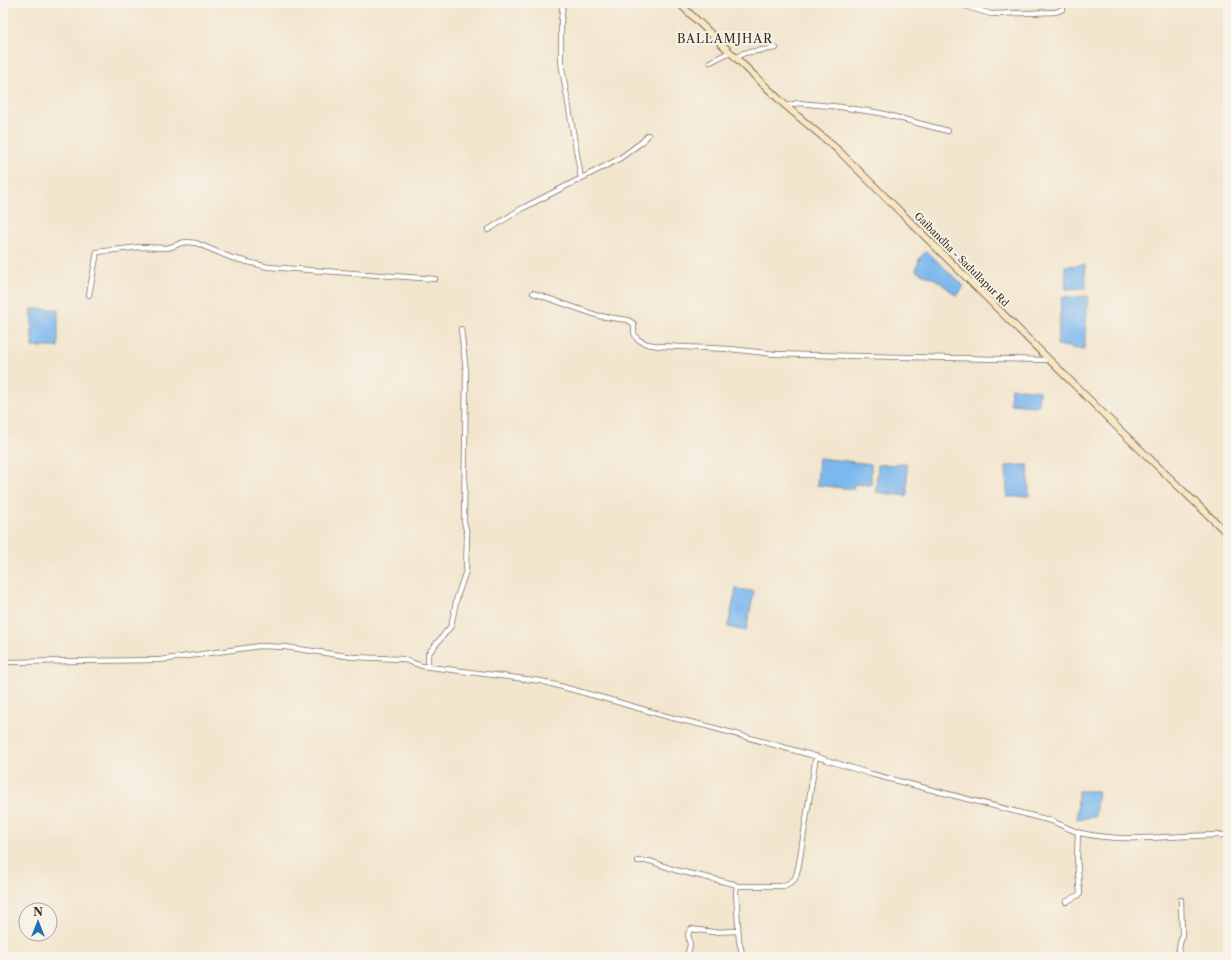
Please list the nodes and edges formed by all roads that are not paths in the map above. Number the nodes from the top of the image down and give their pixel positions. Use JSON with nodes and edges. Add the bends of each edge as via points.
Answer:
{"nodes":[{"id":1,"x":563,"y":3,"type":"edge"},
{"id":2,"x":679,"y":3,"type":"edge"},
{"id":3,"x":962,"y":3,"type":"edge"},
{"id":4,"x":1063,"y":9,"type":"dead end"},
{"id":5,"x":776,"y":48,"type":"dead end"},
{"id":6,"x":730,"y":52,"type":"junction"},
{"id":7,"x":736,"y":58,"type":"junction"},
{"id":8,"x":710,"y":62,"type":"dead end"},
{"id":9,"x":786,"y":106,"type":"junction"},
{"id":10,"x":948,"y":131,"type":"dead end"},
{"id":11,"x":648,"y":135,"type":"dead end"},
{"id":12,"x":581,"y":178,"type":"junction"},
{"id":13,"x":488,"y":230,"type":"dead end"},
{"id":14,"x":435,"y":279,"type":"dead end"},
{"id":15,"x":533,"y":293,"type":"dead end"},
{"id":16,"x":89,"y":295,"type":"dead end"},
{"id":17,"x":461,"y":329,"type":"dead end"},
{"id":18,"x":1049,"y":360,"type":"junction"},
{"id":19,"x":1228,"y":534,"type":"edge"},
{"id":20,"x":3,"y":662,"type":"edge"},
{"id":21,"x":428,"y":666,"type":"junction"},
{"id":22,"x":816,"y":756,"type":"junction"},
{"id":23,"x":1078,"y":832,"type":"junction"},
{"id":24,"x":1228,"y":836,"type":"edge"},
{"id":25,"x":638,"y":861,"type":"dead end"},
{"id":26,"x":737,"y":886,"type":"junction"},
{"id":27,"x":1181,"y":900,"type":"dead end"},
{"id":28,"x":1066,"y":902,"type":"dead end"},
{"id":29,"x":738,"y":930,"type":"junction"},
{"id":30,"x":687,"y":957,"type":"edge"},
{"id":31,"x":743,"y":957,"type":"edge"},
{"id":32,"x":1177,"y":957,"type":"edge"}],
"edges":[{"from":1,"to":12,"type":"street","via":[[561,62]]},
{"from":2,"to":6,"type":"main road","name":"Gaibandha - Sadullapur Rd"},
{"from":3,"to":4,"type":"street","via":[[991,14],[1056,12]]},
{"from":5,"to":7,"type":"street","via":[[744,53]]},
{"from":6,"to":7,"type":"main road","name":"Gaibandha - Sadullapur Rd"},
{"from":6,"to":8,"type":"street"},
{"from":7,"to":9,"type":"main road","name":"Gaibandha - Sadullapur Rd"},
{"from":9,"to":10,"type":"street","via":[[798,103],[880,113]]},
{"from":9,"to":18,"type":"main road","name":"Gaibandha - Sadullapur Rd","via":[[838,150]]},
{"from":11,"to":12,"type":"street","via":[[619,159]]},
{"from":12,"to":13,"type":"street","via":[[521,209]]},
{"from":14,"to":16,"type":"street","via":[[268,267],[232,258],[187,242],[167,248],[140,247],[97,252]]},
{"from":15,"to":18,"type":"street","via":[[599,316],[628,320],[634,324],[636,339],[659,346],[775,354]]},
{"from":17,"to":21,"type":"street","via":[[466,371],[466,570],[451,626],[428,654]]},
{"from":18,"to":19,"type":"main road","name":"Gaibandha - Sadullapur Rd"},
{"from":20,"to":21,"type":"street","via":[[160,660],[260,646],[353,657],[402,659]]},
{"from":21,"to":22,"type":"street","via":[[541,681]]},
{"from":22,"to":23,"type":"street","via":[[871,774],[1052,821]]},
{"from":22,"to":26,"type":"street","via":[[799,864],[794,880],[784,886]]},
{"from":23,"to":24,"type":"street","via":[[1122,838]]},
{"from":23,"to":28,"type":"street","via":[[1080,894]]},
{"from":25,"to":26,"type":"street","via":[[650,861]]},
{"from":26,"to":29,"type":"street"},
{"from":27,"to":32,"type":"street","via":[[1182,936]]},
{"from":29,"to":30,"type":"street","via":[[691,929],[688,934],[690,945]]},
{"from":29,"to":31,"type":"street"}]}
